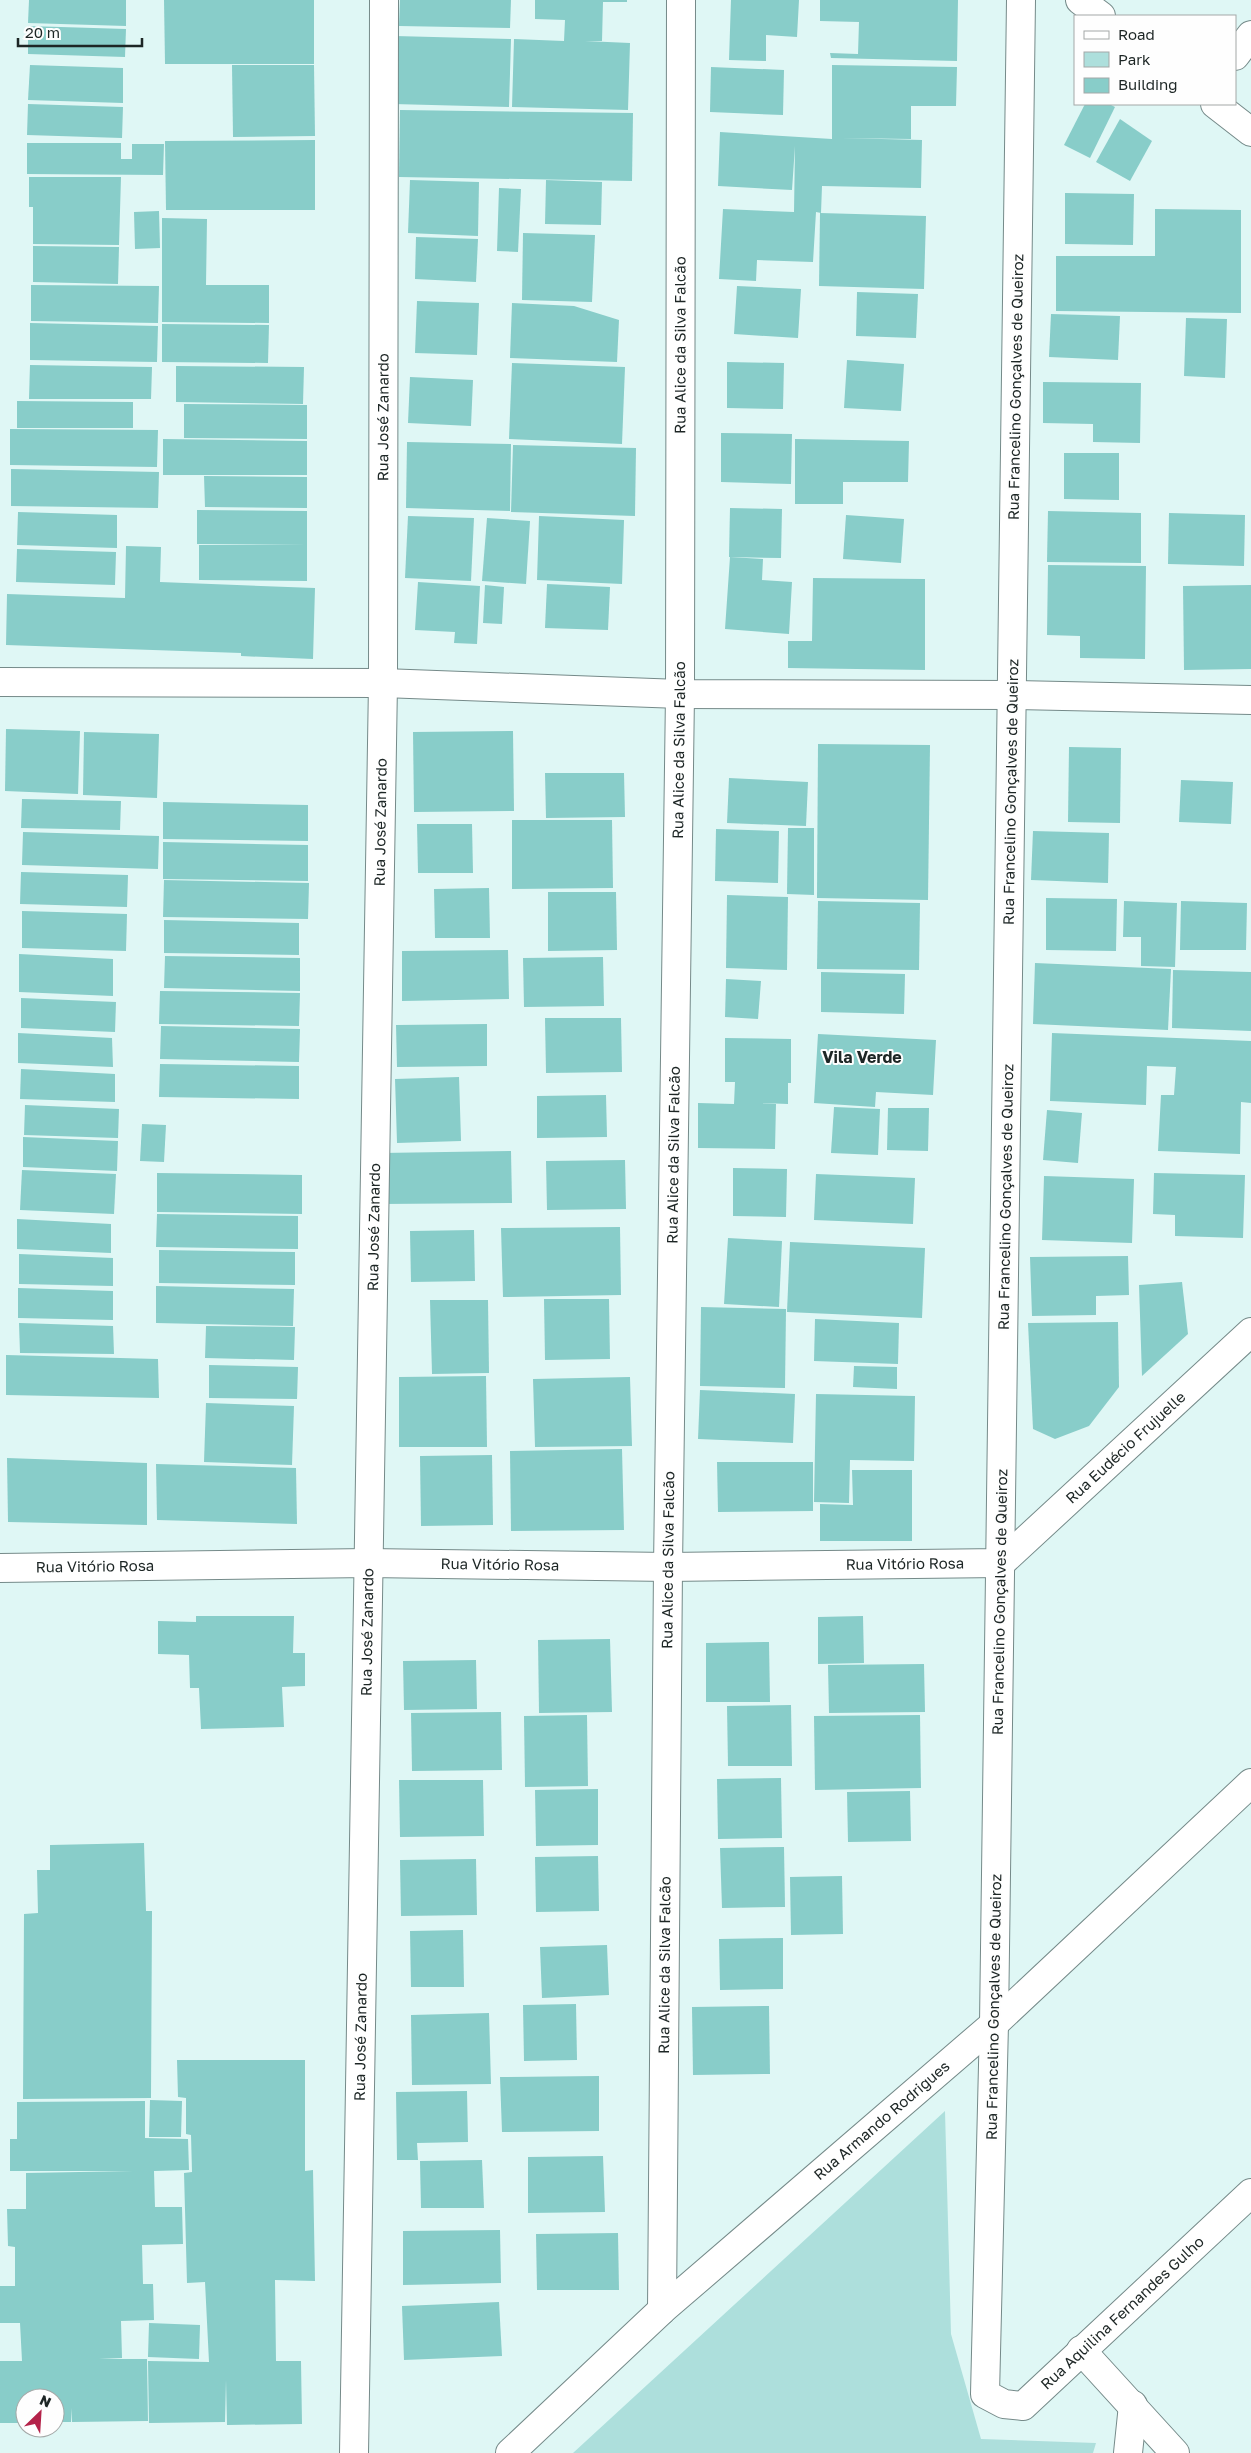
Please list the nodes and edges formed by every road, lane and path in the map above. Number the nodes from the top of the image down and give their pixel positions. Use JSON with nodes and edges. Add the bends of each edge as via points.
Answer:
{"nodes":[{"id":1,"x":384,"y":0,"type":"edge"},
{"id":2,"x":681,"y":0,"type":"edge"},
{"id":3,"x":1021,"y":0,"type":"edge"},
{"id":4,"x":1080,"y":0,"type":"edge"},
{"id":5,"x":1100,"y":15,"type":"edge"},
{"id":6,"x":1251,"y":35,"type":"edge"},
{"id":7,"x":1236,"y":55,"type":"edge"},
{"id":8,"x":1216,"y":105,"type":"edge"},
{"id":9,"x":1251,"y":132,"type":"edge"},
{"id":10,"x":0,"y":682,"type":"edge"},
{"id":11,"x":383,"y":683,"type":"junction"},
{"id":12,"x":680,"y":694,"type":"junction"},
{"id":13,"x":1012,"y":695,"type":"junction"},
{"id":14,"x":1251,"y":700,"type":"edge"},
{"id":15,"x":1251,"y":1332,"type":"edge"},
{"id":16,"x":368,"y":1563,"type":"junction"},
{"id":17,"x":1001,"y":1563,"type":"junction"},
{"id":18,"x":668,"y":1567,"type":"junction"},
{"id":19,"x":0,"y":1568,"type":"edge"},
{"id":20,"x":1251,"y":1783,"type":"edge"},
{"id":21,"x":994,"y":2024,"type":"junction"},
{"id":22,"x":1251,"y":2194,"type":"edge"},
{"id":23,"x":662,"y":2310,"type":"junction"},
{"id":24,"x":1081,"y":2350,"type":"junction"},
{"id":25,"x":985,"y":2394,"type":"joint"},
{"id":26,"x":1132,"y":2405,"type":"junction"},
{"id":27,"x":354,"y":2453,"type":"edge"},
{"id":28,"x":510,"y":2453,"type":"edge"},
{"id":29,"x":1128,"y":2453,"type":"edge"},
{"id":30,"x":1175,"y":2453,"type":"edge"}],
"edges":[{"from":1,"to":11,"type":"street","name":"Rua José Zanardo"},
{"from":2,"to":12,"type":"street","name":"Rua Alice da Silva Falcão"},
{"from":3,"to":13,"type":"street","name":"Rua Francelino Gonçalves de Queiroz"},
{"from":4,"to":5,"type":"street"},
{"from":6,"to":7,"type":"street"},
{"from":8,"to":9,"type":"street"},
{"from":10,"to":11,"type":"street"},
{"from":11,"to":12,"type":"street"},
{"from":11,"to":16,"type":"street","name":"Rua José Zanardo"},
{"from":12,"to":13,"type":"street"},
{"from":12,"to":18,"type":"street","name":"Rua Alice da Silva Falcão"},
{"from":13,"to":14,"type":"street"},
{"from":13,"to":17,"type":"street","name":"Rua Francelino Gonçalves de Queiroz"},
{"from":15,"to":17,"type":"street","name":"Rua Eudécio Frujuelle"},
{"from":16,"to":18,"type":"street","name":"Rua Vitório Rosa"},
{"from":16,"to":19,"type":"street","name":"Rua Vitório Rosa"},
{"from":16,"to":27,"type":"street","name":"Rua José Zanardo"},
{"from":17,"to":18,"type":"street","name":"Rua Vitório Rosa"},
{"from":17,"to":21,"type":"street","name":"Rua Francelino Gonçalves de Queiroz"},
{"from":18,"to":23,"type":"street","name":"Rua Alice da Silva Falcão"},
{"from":20,"to":21,"type":"street","name":"Rua Armando Rodrigues"},
{"from":21,"to":23,"type":"street","name":"Rua Armando Rodrigues"},
{"from":21,"to":25,"type":"street","name":"Rua Francelino Gonçalves de Queiroz"},
{"from":22,"to":24,"type":"street","name":"Rua Aquilina Fernandes Gulho"},
{"from":23,"to":28,"type":"street","name":"Rua Armando Rodrigues"},
{"from":24,"to":25,"type":"street","name":"Rua Aquilina Fernandes Gulho","via":[[1023,2406],[1004,2404]]},
{"from":24,"to":26,"type":"street"},
{"from":26,"to":29,"type":"street"},
{"from":26,"to":30,"type":"street"}]}
